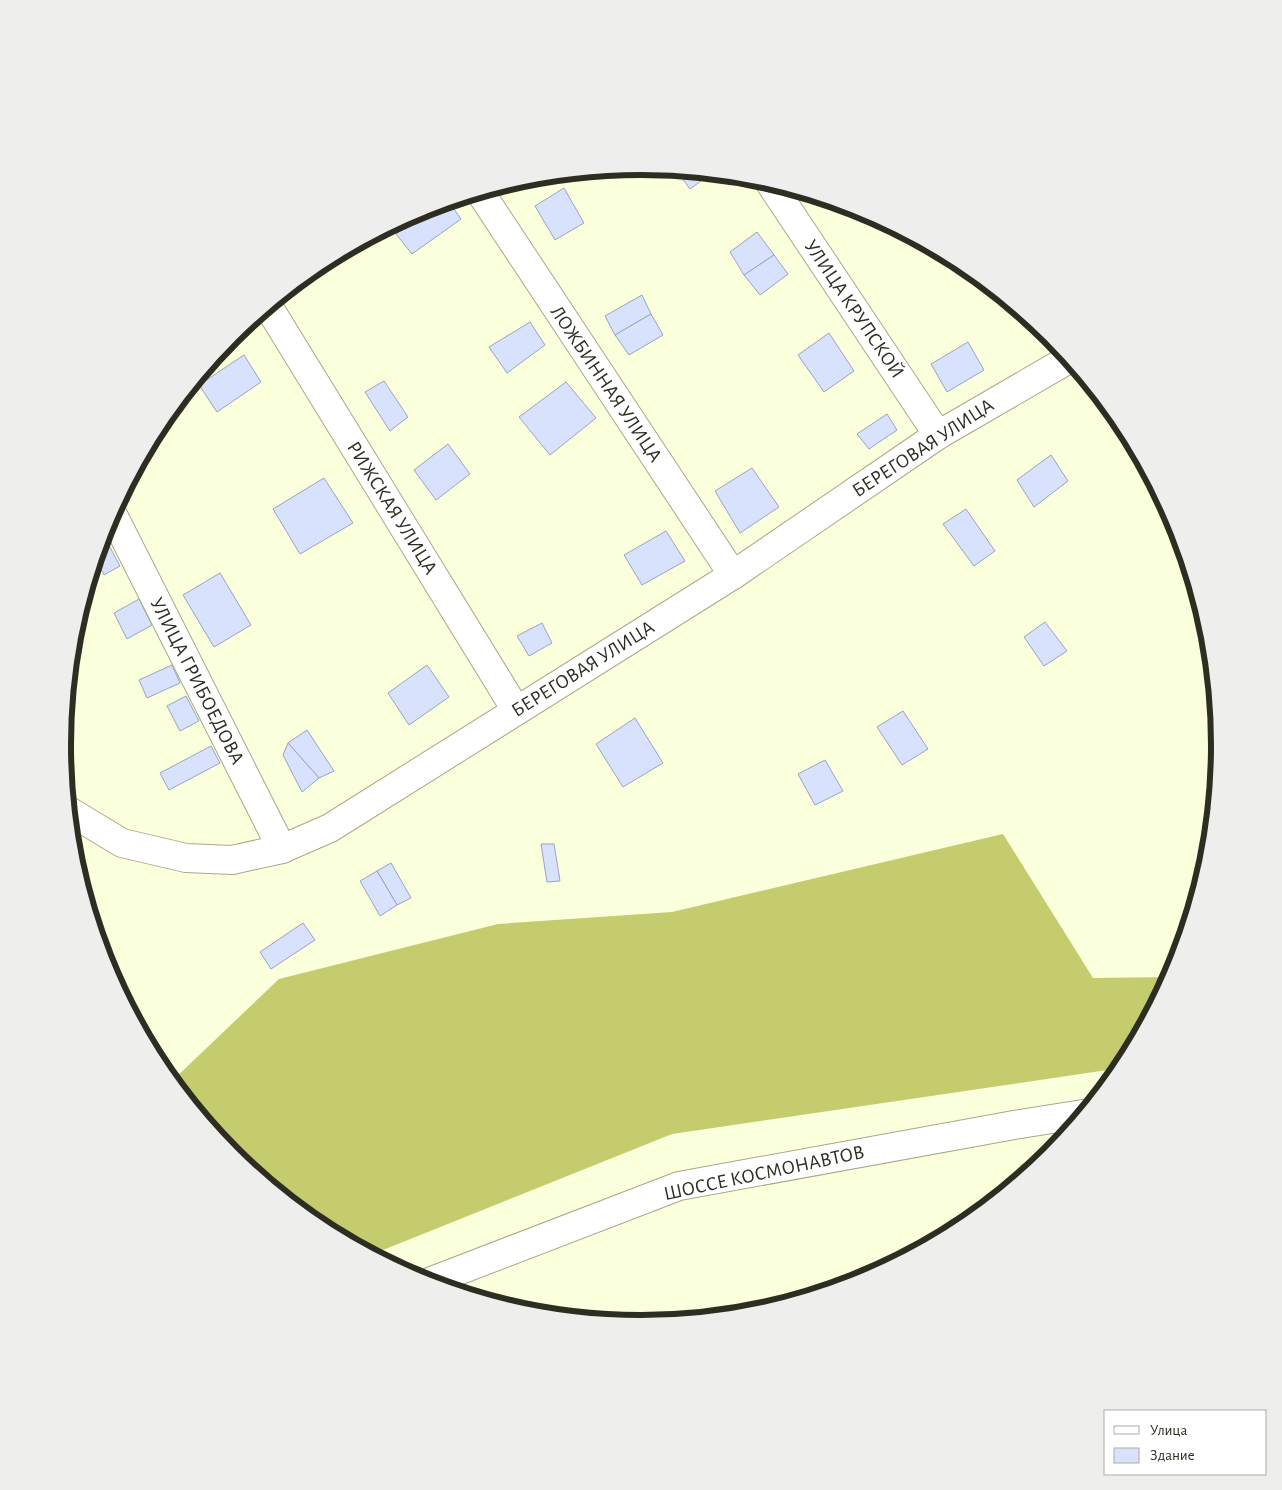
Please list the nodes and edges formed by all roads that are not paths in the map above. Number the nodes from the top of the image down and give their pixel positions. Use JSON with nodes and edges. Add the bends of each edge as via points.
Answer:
{"nodes":[{"id":1,"x":777,"y":192,"type":"edge"},
{"id":2,"x":484,"y":198,"type":"edge"},
{"id":3,"x":271,"y":312,"type":"edge"},
{"id":4,"x":1063,"y":362,"type":"edge"},
{"id":5,"x":938,"y":435,"type":"junction"},
{"id":6,"x":117,"y":523,"type":"edge"},
{"id":7,"x":733,"y":575,"type":"junction"},
{"id":8,"x":516,"y":710,"type":"junction"},
{"id":9,"x":76,"y":815,"type":"edge"},
{"id":10,"x":282,"y":849,"type":"junction"},
{"id":11,"x":1074,"y":1116,"type":"edge"},
{"id":12,"x":440,"y":1278,"type":"edge"}],
"edges":[{"from":1,"to":5,"type":"street","name":"УЛИЦА КРУПСКОЙ"},
{"from":2,"to":7,"type":"street","name":"ЛОЖБИННАЯ УЛИЦА"},
{"from":3,"to":8,"type":"street","name":"РИЖСКАЯ УЛИЦА"},
{"from":4,"to":5,"type":"street","name":"БЕРЕГОВАЯ УЛИЦА"},
{"from":5,"to":7,"type":"street","name":"БЕРЕГОВАЯ УЛИЦА"},
{"from":6,"to":10,"type":"street","name":"УЛИЦА ГРИБОЕДОВА"},
{"from":7,"to":8,"type":"street","name":"БЕРЕГОВАЯ УЛИЦА"},
{"from":8,"to":10,"type":"street","name":"БЕРЕГОВАЯ УЛИЦА","via":[[330,828]]},
{"from":9,"to":10,"type":"street","name":"БЕРЕГОВАЯ УЛИЦА","via":[[122,843],[186,858],[232,860]]},
{"from":11,"to":12,"type":"street","name":"ШОССЕ КОСМОНАВТОВ","via":[[679,1186]]}]}
